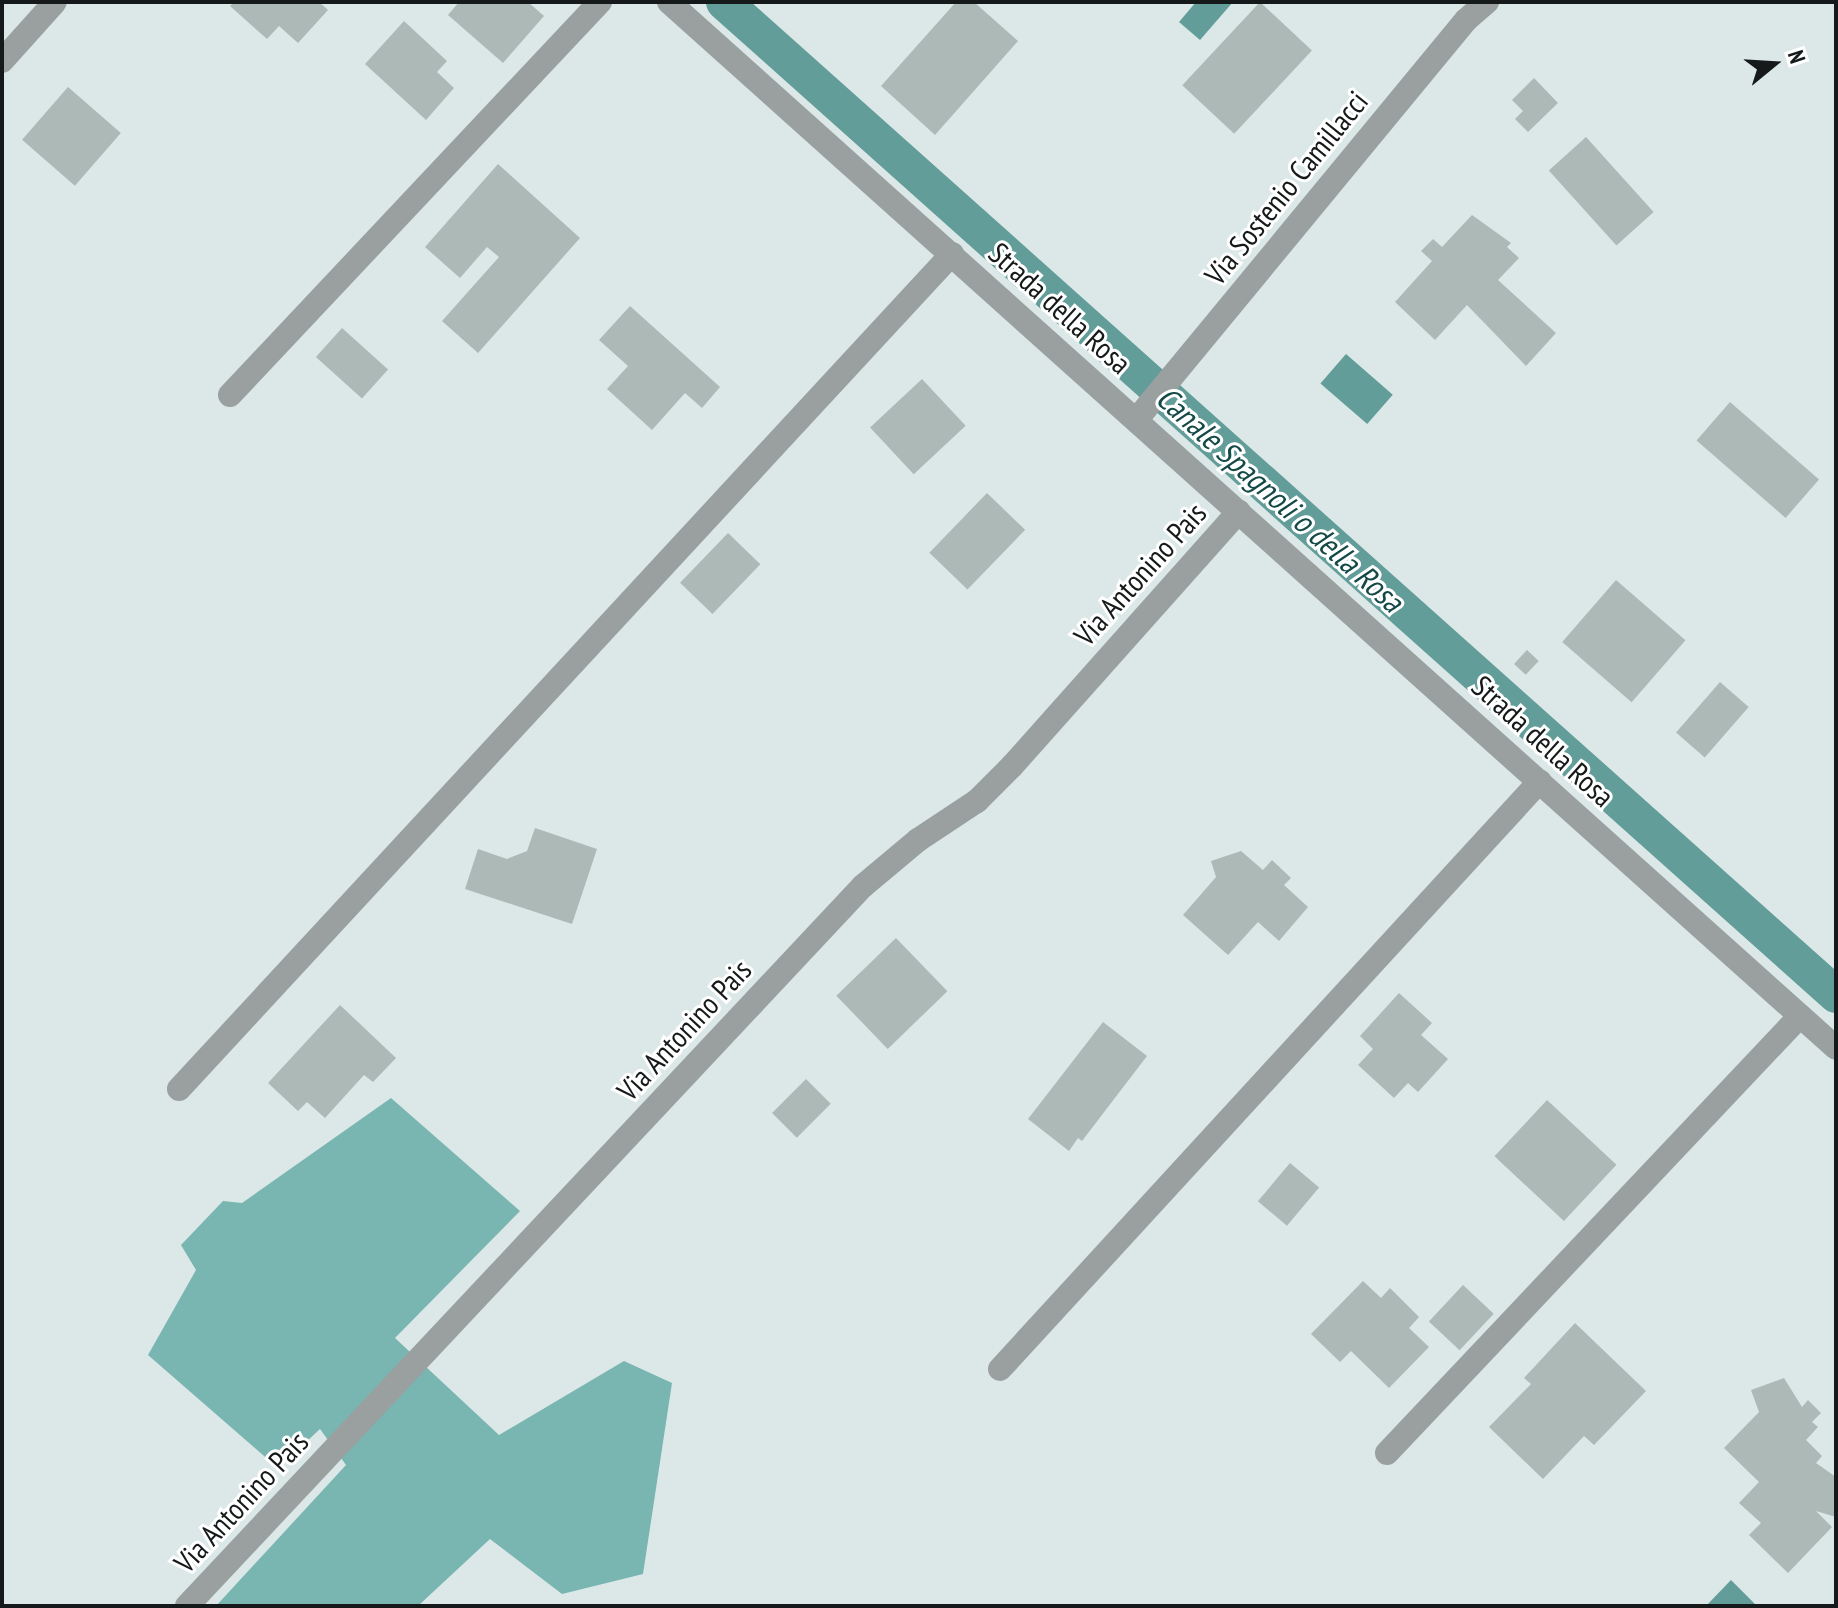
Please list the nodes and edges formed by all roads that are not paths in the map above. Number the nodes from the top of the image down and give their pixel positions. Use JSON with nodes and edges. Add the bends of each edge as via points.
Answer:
{"nodes":[{"id":1,"x":55,"y":2,"type":"edge"},
{"id":2,"x":600,"y":2,"type":"edge"},
{"id":3,"x":669,"y":2,"type":"edge"},
{"id":4,"x":1487,"y":2,"type":"edge"},
{"id":5,"x":2,"y":61,"type":"edge"},
{"id":6,"x":952,"y":254,"type":"junction"},
{"id":7,"x":230,"y":395,"type":"dead end"},
{"id":8,"x":1137,"y":419,"type":"junction"},
{"id":9,"x":1239,"y":511,"type":"junction"},
{"id":10,"x":1540,"y":781,"type":"junction"},
{"id":11,"x":1800,"y":1016,"type":"junction"},
{"id":12,"x":1836,"y":1048,"type":"edge"},
{"id":13,"x":179,"y":1089,"type":"dead end"},
{"id":14,"x":1000,"y":1369,"type":"dead end"},
{"id":15,"x":1387,"y":1453,"type":"dead end"},
{"id":16,"x":187,"y":1606,"type":"edge"}],
"edges":[{"from":1,"to":5,"type":"street"},
{"from":2,"to":7,"type":"street"},
{"from":3,"to":6,"type":"street","name":"Strada della Rosa"},
{"from":4,"to":8,"type":"street","name":"Via Sostenio Camillacci","via":[[1466,20]]},
{"from":6,"to":8,"type":"street","name":"Strada della Rosa"},
{"from":6,"to":13,"type":"street"},
{"from":8,"to":9,"type":"street","name":"Strada della Rosa"},
{"from":9,"to":10,"type":"street","name":"Strada della Rosa"},
{"from":9,"to":16,"type":"street","name":"Via Antonino Pais","via":[[1012,766],[977,801],[863,886]]},
{"from":10,"to":11,"type":"street","name":"Strada della Rosa"},
{"from":10,"to":14,"type":"street"},
{"from":11,"to":12,"type":"street","name":"Strada della Rosa"},
{"from":11,"to":15,"type":"street"}]}
